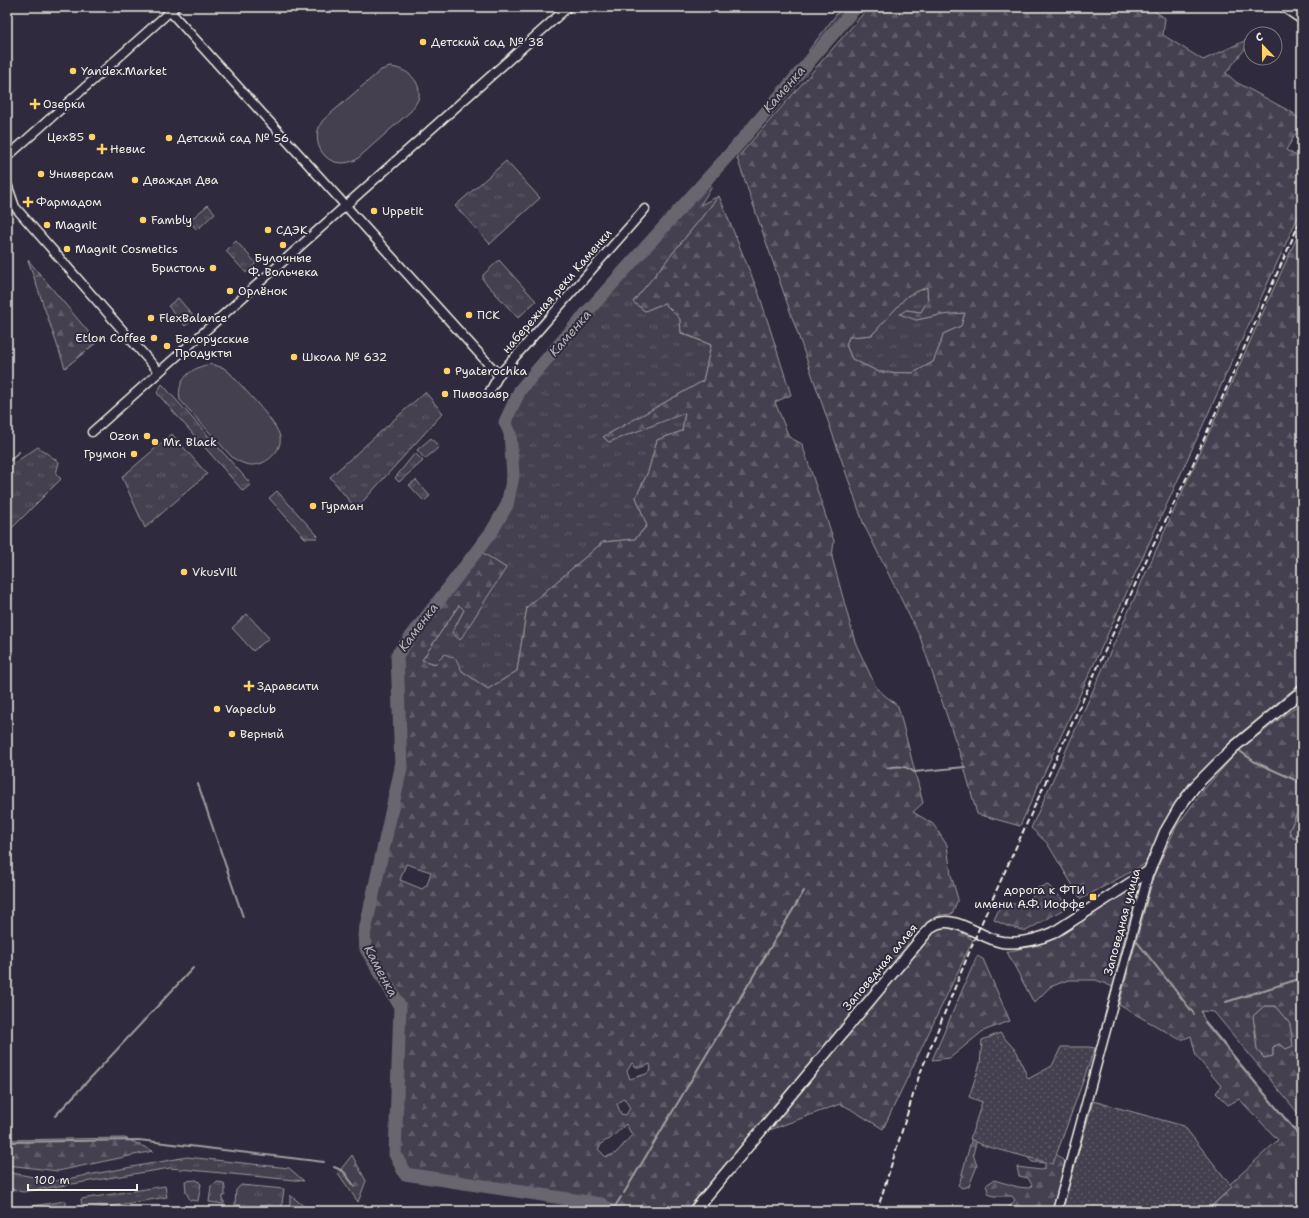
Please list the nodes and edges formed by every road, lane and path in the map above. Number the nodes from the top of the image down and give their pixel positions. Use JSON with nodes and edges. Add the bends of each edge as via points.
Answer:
{"nodes":[{"id":1,"x":568,"y":7,"type":"edge"},
{"id":2,"x":1283,"y":7,"type":"edge"},
{"id":3,"x":170,"y":8,"type":"edge"},
{"id":4,"x":1302,"y":20,"type":"edge"},
{"id":5,"x":7,"y":157,"type":"edge"},
{"id":6,"x":7,"y":184,"type":"edge"},
{"id":7,"x":345,"y":206,"type":"junction"},
{"id":8,"x":645,"y":209,"type":"dead end"},
{"id":9,"x":159,"y":372,"type":"junction"},
{"id":10,"x":499,"y":375,"type":"junction"},
{"id":11,"x":490,"y":391,"type":"dead end"},
{"id":12,"x":92,"y":432,"type":"dead end"},
{"id":13,"x":1302,"y":691,"type":"edge"},
{"id":14,"x":1149,"y":871,"type":"junction"},
{"id":15,"x":694,"y":1211,"type":"edge"},
{"id":16,"x":1057,"y":1211,"type":"edge"}],
"edges":[{"from":1,"to":7,"type":"street"},
{"from":2,"to":4,"type":"street"},
{"from":3,"to":5,"type":"street"},
{"from":3,"to":7,"type":"street"},
{"from":6,"to":9,"type":"street","via":[[15,207]]},
{"from":7,"to":9,"type":"street"},
{"from":7,"to":10,"type":"street"},
{"from":8,"to":10,"type":"street","name":"набережная реки Каменки"},
{"from":9,"to":12,"type":"street"},
{"from":10,"to":11,"type":"street","name":"набережная реки Каменки"},
{"from":13,"to":14,"type":"street","name":"Заповедная улица","via":[[1234,747],[1196,786],[1180,806],[1165,832]]},
{"from":14,"to":15,"type":"street","name":"Заповедная аллея","via":[[1042,938],[1024,942],[1002,942],[954,922],[945,921],[931,927]]},
{"from":14,"to":16,"type":"street","name":"Заповедная улица"}]}
